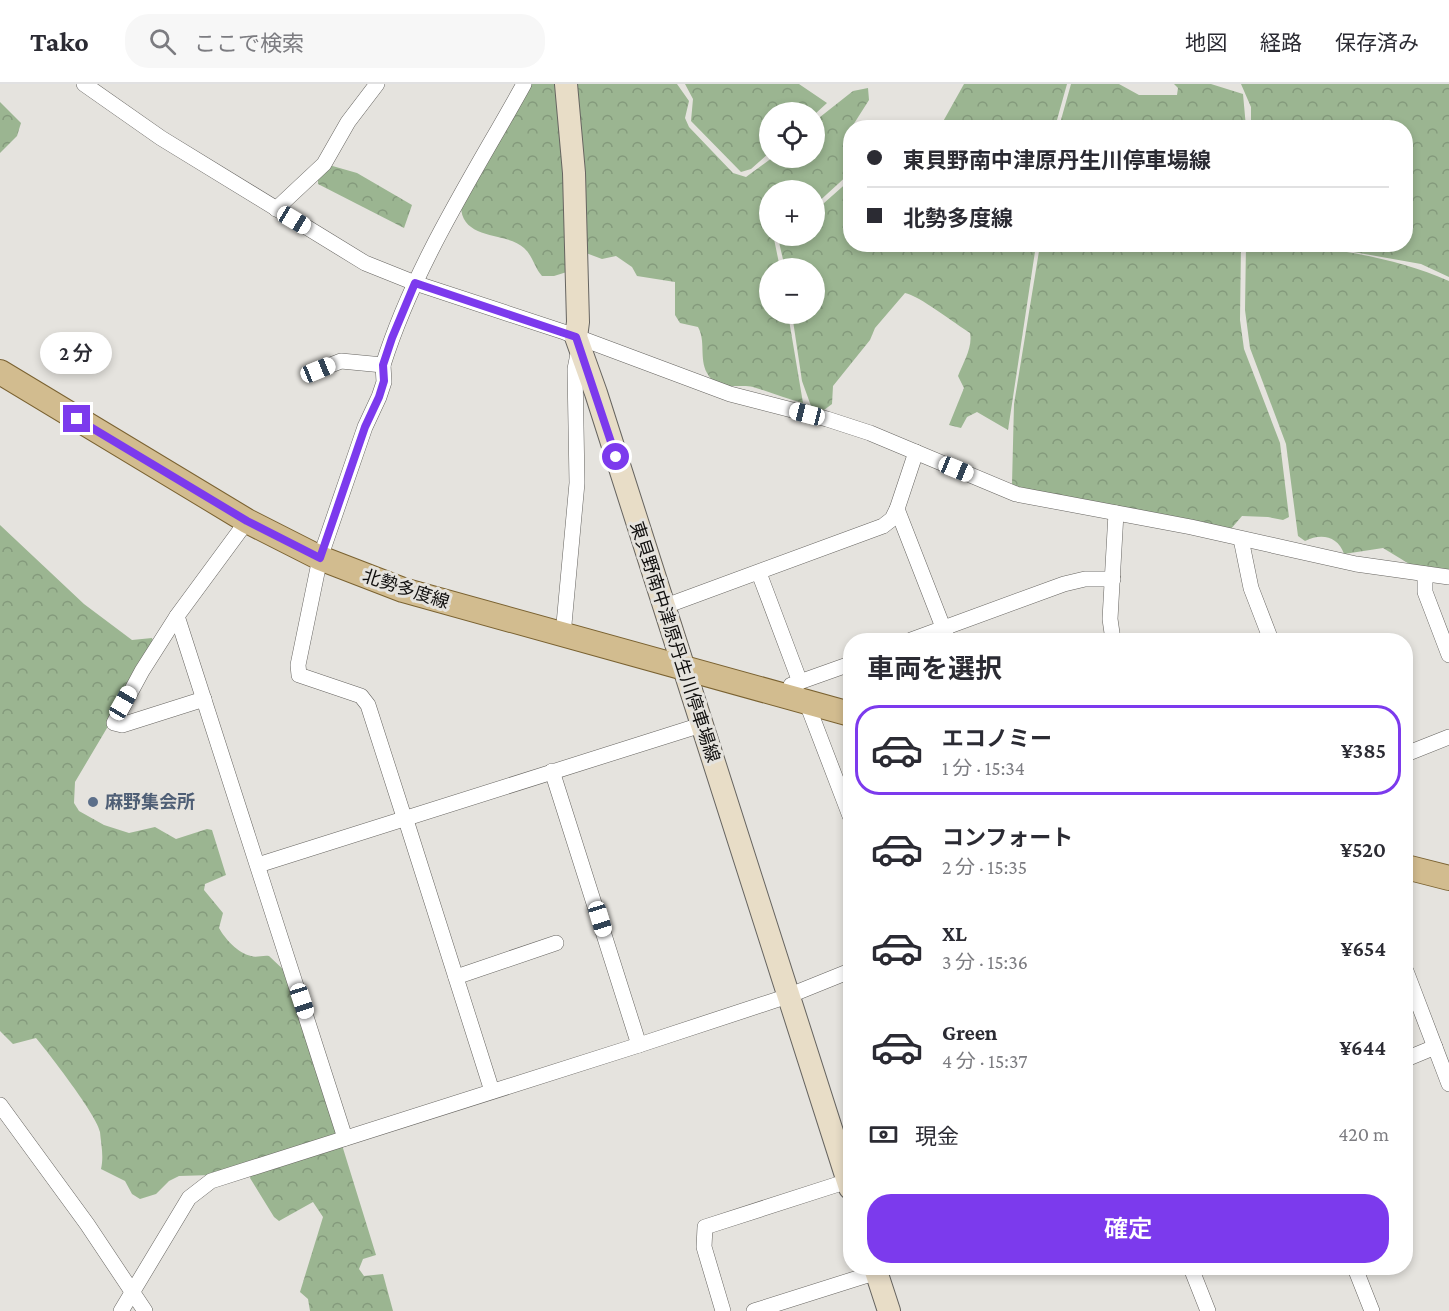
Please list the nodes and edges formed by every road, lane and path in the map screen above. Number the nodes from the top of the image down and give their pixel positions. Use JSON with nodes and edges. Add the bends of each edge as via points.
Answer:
{"nodes":[{"id":1,"x":84,"y":84,"type":"edge"},
{"id":2,"x":377,"y":84,"type":"edge"},
{"id":3,"x":524,"y":84,"type":"edge"},
{"id":4,"x":566,"y":84,"type":"edge"},
{"id":5,"x":276,"y":209,"type":"junction"},
{"id":6,"x":415,"y":283,"type":"junction"},
{"id":7,"x":577,"y":342,"type":"junction"},
{"id":8,"x":383,"y":365,"type":"junction"},
{"id":9,"x":318,"y":370,"type":"dead end"},
{"id":10,"x":0,"y":372,"type":"edge"},
{"id":11,"x":916,"y":452,"type":"junction"},
{"id":12,"x":897,"y":509,"type":"junction"},
{"id":13,"x":1116,"y":513,"type":"junction"},
{"id":14,"x":247,"y":521,"type":"junction"},
{"id":15,"x":1241,"y":539,"type":"junction"},
{"id":16,"x":320,"y":558,"type":"junction"},
{"id":17,"x":759,"y":573,"type":"junction"},
{"id":18,"x":1425,"y":574,"type":"junction"},
{"id":19,"x":1449,"y":577,"type":"edge"},
{"id":20,"x":1113,"y":579,"type":"junction"},
{"id":21,"x":663,"y":607,"type":"junction"},
{"id":22,"x":177,"y":616,"type":"junction"},
{"id":23,"x":945,"y":633,"type":"edge"},
{"id":24,"x":947,"y":633,"type":"edge"},
{"id":25,"x":1112,"y":633,"type":"edge"},
{"id":26,"x":1269,"y":633,"type":"edge"},
{"id":27,"x":563,"y":635,"type":"junction"},
{"id":28,"x":1449,"y":656,"type":"edge"},
{"id":29,"x":683,"y":668,"type":"junction"},
{"id":30,"x":843,"y":668,"type":"edge"},
{"id":31,"x":803,"y":692,"type":"junction"},
{"id":32,"x":204,"y":699,"type":"junction"},
{"id":33,"x":843,"y":711,"type":"edge"},
{"id":34,"x":701,"y":725,"type":"junction"},
{"id":35,"x":1449,"y":737,"type":"edge"},
{"id":36,"x":1413,"y":751,"type":"edge"},
{"id":37,"x":552,"y":771,"type":"junction"},
{"id":38,"x":843,"y":795,"type":"edge"},
{"id":39,"x":404,"y":817,"type":"junction"},
{"id":40,"x":258,"y":865,"type":"junction"},
{"id":41,"x":1413,"y":869,"type":"edge"},
{"id":42,"x":1449,"y":878,"type":"edge"},
{"id":43,"x":556,"y":942,"type":"dead end"},
{"id":44,"x":843,"y":974,"type":"edge"},
{"id":45,"x":456,"y":977,"type":"junction"},
{"id":46,"x":1413,"y":987,"type":"edge"},
{"id":47,"x":788,"y":996,"type":"junction"},
{"id":48,"x":639,"y":1045,"type":"junction"},
{"id":49,"x":1440,"y":1047,"type":"edge"},
{"id":50,"x":1413,"y":1057,"type":"edge"},
{"id":51,"x":1449,"y":1084,"type":"edge"},
{"id":52,"x":492,"y":1091,"type":"junction"},
{"id":53,"x":0,"y":1105,"type":"edge"},
{"id":54,"x":345,"y":1138,"type":"junction"},
{"id":55,"x":843,"y":1166,"type":"edge"},
{"id":56,"x":843,"y":1186,"type":"edge"},
{"id":57,"x":861,"y":1275,"type":"edge"},
{"id":58,"x":878,"y":1275,"type":"edge"},
{"id":59,"x":1194,"y":1275,"type":"edge"},
{"id":60,"x":1358,"y":1275,"type":"edge"},
{"id":61,"x":132,"y":1292,"type":"junction"},
{"id":62,"x":121,"y":1311,"type":"edge"},
{"id":63,"x":145,"y":1311,"type":"edge"},
{"id":64,"x":723,"y":1311,"type":"edge"},
{"id":65,"x":754,"y":1311,"type":"edge"},
{"id":66,"x":889,"y":1311,"type":"edge"},
{"id":67,"x":1208,"y":1311,"type":"edge"},
{"id":68,"x":1372,"y":1311,"type":"edge"}],
"edges":[{"from":1,"to":5,"type":"street","via":[[161,138]]},
{"from":2,"to":5,"type":"street","via":[[348,122],[324,164]]},
{"from":3,"to":6,"type":"street","via":[[435,239]]},
{"from":4,"to":7,"type":"main road","name":"東貝野南中津原丹生川停車場線","via":[[574,174]]},
{"from":5,"to":6,"type":"street","via":[[365,263]]},
{"from":6,"to":7,"type":"street"},
{"from":6,"to":8,"type":"street"},
{"from":7,"to":11,"type":"street","via":[[730,394],[827,419]]},
{"from":7,"to":21,"type":"main road","name":"東貝野南中津原丹生川停車場線"},
{"from":7,"to":27,"type":"street","via":[[577,483]]},
{"from":8,"to":9,"type":"street","via":[[340,361]]},
{"from":8,"to":16,"type":"street","via":[[379,397]]},
{"from":10,"to":14,"type":"main road","name":"北勢多度線"},
{"from":11,"to":12,"type":"street"},
{"from":11,"to":13,"type":"street","via":[[1016,494]]},
{"from":12,"to":17,"type":"street","via":[[883,526]]},
{"from":12,"to":23,"type":"street"},
{"from":13,"to":15,"type":"street"},
{"from":13,"to":20,"type":"street"},
{"from":14,"to":16,"type":"main road","name":"北勢多度線"},
{"from":14,"to":22,"type":"street"},
{"from":15,"to":18,"type":"street","via":[[1356,564]]},
{"from":15,"to":26,"type":"street","via":[[1251,588]]},
{"from":16,"to":27,"type":"main road","name":"北勢多度線","via":[[403,590]]},
{"from":16,"to":39,"type":"street","via":[[299,675],[361,696],[368,705]]},
{"from":17,"to":21,"type":"street"},
{"from":17,"to":31,"type":"street"},
{"from":18,"to":19,"type":"street"},
{"from":18,"to":28,"type":"street","via":[[1425,592]]},
{"from":20,"to":24,"type":"street","via":[[1064,584]]},
{"from":20,"to":25,"type":"street"},
{"from":21,"to":29,"type":"main road","name":"東貝野南中津原丹生川停車場線"},
{"from":22,"to":32,"type":"street"},
{"from":22,"to":32,"type":"street","via":[[114,723],[122,725]]},
{"from":27,"to":29,"type":"main road","name":"北勢多度線"},
{"from":29,"to":31,"type":"main road","name":"北勢多度線","via":[[772,692]]},
{"from":29,"to":34,"type":"main road","name":"東貝野南中津原丹生川停車場線"},
{"from":30,"to":31,"type":"street"},
{"from":31,"to":33,"type":"main road","name":"北勢多度線"},
{"from":31,"to":38,"type":"street"},
{"from":32,"to":40,"type":"street"},
{"from":34,"to":37,"type":"street"},
{"from":34,"to":47,"type":"main road","name":"東貝野南中津原丹生川停車場線"},
{"from":35,"to":36,"type":"street"},
{"from":37,"to":39,"type":"street"},
{"from":37,"to":48,"type":"street"},
{"from":39,"to":40,"type":"street"},
{"from":39,"to":45,"type":"street"},
{"from":40,"to":54,"type":"street"},
{"from":41,"to":42,"type":"main road"},
{"from":43,"to":45,"type":"street"},
{"from":44,"to":47,"type":"street"},
{"from":45,"to":52,"type":"street"},
{"from":46,"to":49,"type":"street"},
{"from":47,"to":48,"type":"street"},
{"from":47,"to":55,"type":"main road","name":"東貝野南中津原丹生川停車場線"},
{"from":48,"to":52,"type":"street"},
{"from":49,"to":50,"type":"street"},
{"from":49,"to":51,"type":"street"},
{"from":52,"to":54,"type":"street"},
{"from":53,"to":61,"type":"street"},
{"from":54,"to":61,"type":"street","via":[[212,1181],[189,1198]]},
{"from":56,"to":64,"type":"street","via":[[705,1227],[704,1247]]},
{"from":57,"to":65,"type":"street"},
{"from":58,"to":66,"type":"main road"},
{"from":59,"to":67,"type":"street"},
{"from":60,"to":68,"type":"street"},
{"from":61,"to":62,"type":"street"},
{"from":61,"to":63,"type":"street"}]}
